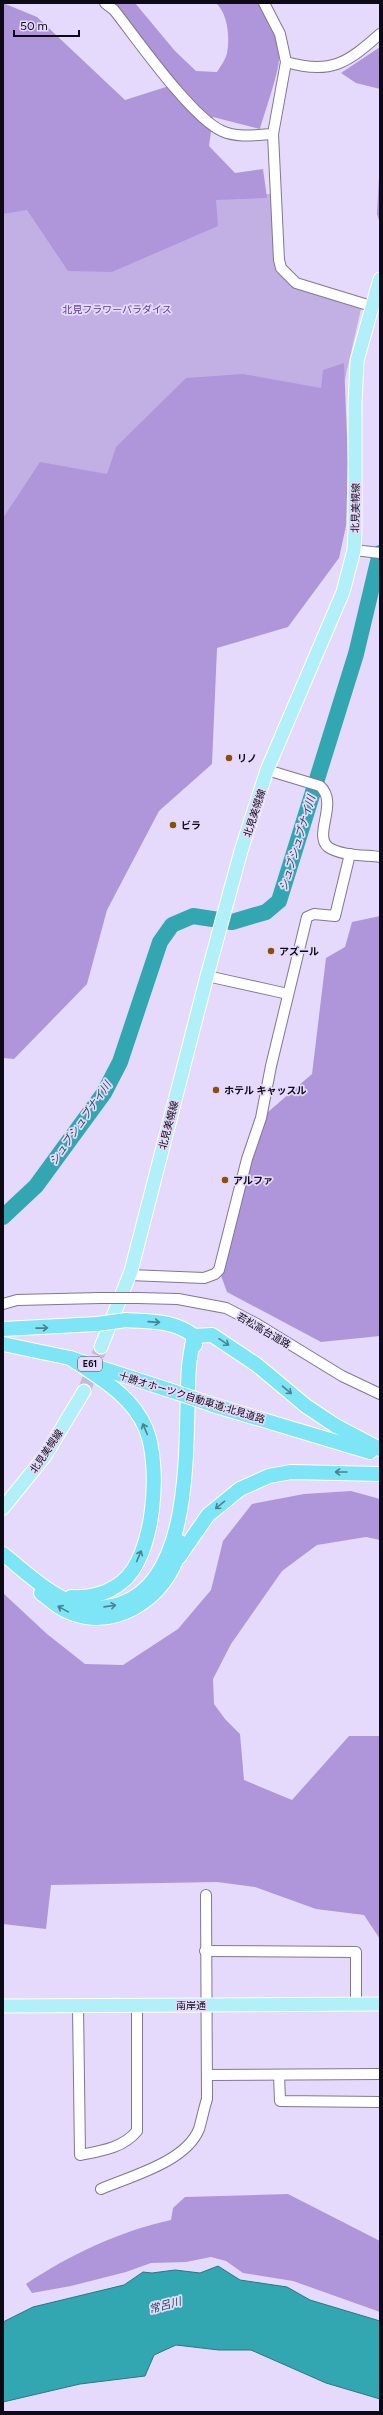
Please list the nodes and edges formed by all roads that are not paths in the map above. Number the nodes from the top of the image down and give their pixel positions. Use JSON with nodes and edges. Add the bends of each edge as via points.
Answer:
{"nodes":[{"id":1,"x":105,"y":3,"type":"edge"},
{"id":2,"x":264,"y":3,"type":"edge"},
{"id":3,"x":380,"y":34,"type":"edge"},
{"id":4,"x":286,"y":62,"type":"junction"},
{"id":5,"x":273,"y":134,"type":"junction"},
{"id":6,"x":380,"y":279,"type":"edge"},
{"id":7,"x":372,"y":306,"type":"junction"},
{"id":8,"x":354,"y":550,"type":"junction"},
{"id":9,"x":376,"y":552,"type":"edge"},
{"id":10,"x":267,"y":770,"type":"junction"},
{"id":11,"x":350,"y":854,"type":"junction"},
{"id":12,"x":380,"y":857,"type":"edge"},
{"id":13,"x":206,"y":976,"type":"junction"},
{"id":14,"x":288,"y":994,"type":"junction"},
{"id":15,"x":129,"y":1275,"type":"junction"},
{"id":16,"x":3,"y":1304,"type":"edge"},
{"id":17,"x":3,"y":1329,"type":"edge"},
{"id":18,"x":194,"y":1336,"type":"junction"},
{"id":19,"x":3,"y":1344,"type":"edge"},
{"id":20,"x":101,"y":1347,"type":"tunnel mouth"},
{"id":21,"x":70,"y":1358,"type":"junction"},
{"id":22,"x":84,"y":1391,"type":"tunnel mouth"},
{"id":23,"x":380,"y":1394,"type":"edge"},
{"id":24,"x":380,"y":1449,"type":"edge"},
{"id":25,"x":380,"y":1455,"type":"edge"},
{"id":26,"x":380,"y":1474,"type":"edge"},
{"id":27,"x":3,"y":1508,"type":"edge"},
{"id":28,"x":3,"y":1554,"type":"edge"},
{"id":29,"x":175,"y":1563,"type":"junction"},
{"id":30,"x":3,"y":1566,"type":"edge"},
{"id":31,"x":63,"y":1597,"type":"junction"},
{"id":32,"x":206,"y":1896,"type":"dead end"},
{"id":33,"x":205,"y":1951,"type":"junction"},
{"id":34,"x":356,"y":2004,"type":"junction"},
{"id":35,"x":380,"y":2004,"type":"edge"},
{"id":36,"x":137,"y":2005,"type":"junction"},
{"id":37,"x":205,"y":2005,"type":"junction"},
{"id":38,"x":3,"y":2006,"type":"edge"},
{"id":39,"x":78,"y":2006,"type":"junction"},
{"id":40,"x":380,"y":2074,"type":"edge"},
{"id":41,"x":279,"y":2075,"type":"junction"},
{"id":42,"x":207,"y":2076,"type":"junction"},
{"id":43,"x":380,"y":2102,"type":"edge"},
{"id":44,"x":101,"y":2189,"type":"dead end"}],
"edges":[{"from":1,"to":5,"type":"street","via":[[114,10],[194,109],[221,131],[246,136]]},
{"from":2,"to":4,"type":"street","via":[[280,34]]},
{"from":3,"to":4,"type":"street","via":[[353,57],[328,68],[308,68]]},
{"from":4,"to":5,"type":"street"},
{"from":5,"to":7,"type":"street","via":[[281,268],[296,283]]},
{"from":6,"to":7,"type":"main road","name":"北見美幌線"},
{"from":7,"to":8,"type":"main road","name":"北見美幌線","via":[[357,361]]},
{"from":8,"to":9,"type":"street"},
{"from":8,"to":10,"type":"main road","name":"北見美幌線","via":[[344,592]]},
{"from":10,"to":11,"type":"street","via":[[320,786],[326,791],[328,798],[323,836],[325,843],[330,848]]},
{"from":10,"to":13,"type":"main road","name":"北見美幌線"},
{"from":11,"to":12,"type":"street"},
{"from":11,"to":14,"type":"street","via":[[335,916],[314,914],[307,917]]},
{"from":13,"to":14,"type":"street"},
{"from":13,"to":15,"type":"main road","name":"北見美幌線"},
{"from":14,"to":15,"type":"street","via":[[261,1118],[247,1159],[219,1270],[204,1278]]},
{"from":15,"to":20,"type":"main road","name":"北見美幌線"},
{"from":16,"to":23,"type":"street","name":"若松高台道路","bridge":true,"via":[[17,1300],[138,1298],[178,1300],[226,1308],[342,1376]]},
{"from":17,"to":18,"type":"highway","one_way":true,"bridge":true,"via":[[126,1320],[163,1322],[182,1327]]},
{"from":18,"to":24,"type":"highway","one_way":true,"via":[[212,1335],[257,1364],[312,1410]]},
{"from":18,"to":29,"type":"highway","via":[[197,1424],[192,1489]]},
{"from":31,"to":18,"type":"highway","one_way":true,"via":[[78,1605],[94,1608],[129,1601],[144,1590],[156,1576],[168,1555],[185,1483],[189,1365]]},
{"from":19,"to":21,"type":"highway","name":"十勝オホーツク自動車道;北見道路","number":"E61"},
{"from":21,"to":25,"type":"highway","name":"十勝オホーツク自動車道;北見道路","number":"E61","bridge":true},
{"from":31,"to":21,"type":"highway","one_way":true,"via":[[85,1598],[102,1594],[123,1581],[135,1567],[146,1540],[154,1479],[146,1430],[134,1407],[117,1391]]},
{"from":22,"to":27,"type":"main road","name":"北見美幌線","via":[[45,1456]]},
{"from":26,"to":29,"type":"highway","one_way":true,"via":[[291,1472],[269,1476],[240,1488],[208,1515]]},
{"from":28,"to":31,"type":"highway"},
{"from":29,"to":30,"type":"highway","one_way":true,"via":[[159,1588],[145,1602],[120,1615],[94,1618],[61,1608]]},
{"from":32,"to":33,"type":"street"},
{"from":33,"to":34,"type":"street","via":[[356,1952]]},
{"from":33,"to":37,"type":"street"},
{"from":34,"to":35,"type":"main road","name":"南岸通"},
{"from":34,"to":37,"type":"main road","name":"南岸通"},
{"from":36,"to":37,"type":"main road","name":"南岸通"},
{"from":36,"to":39,"type":"main road","name":"南岸通"},
{"from":36,"to":39,"type":"street","via":[[137,2131],[129,2140],[108,2149],[80,2155]]},
{"from":37,"to":42,"type":"street"},
{"from":38,"to":39,"type":"main road","name":"南岸通"},
{"from":40,"to":41,"type":"street"},
{"from":41,"to":42,"type":"street"},
{"from":41,"to":43,"type":"street","via":[[280,2101]]},
{"from":42,"to":44,"type":"street","via":[[206,2099],[199,2130],[187,2147],[172,2159]]}]}
